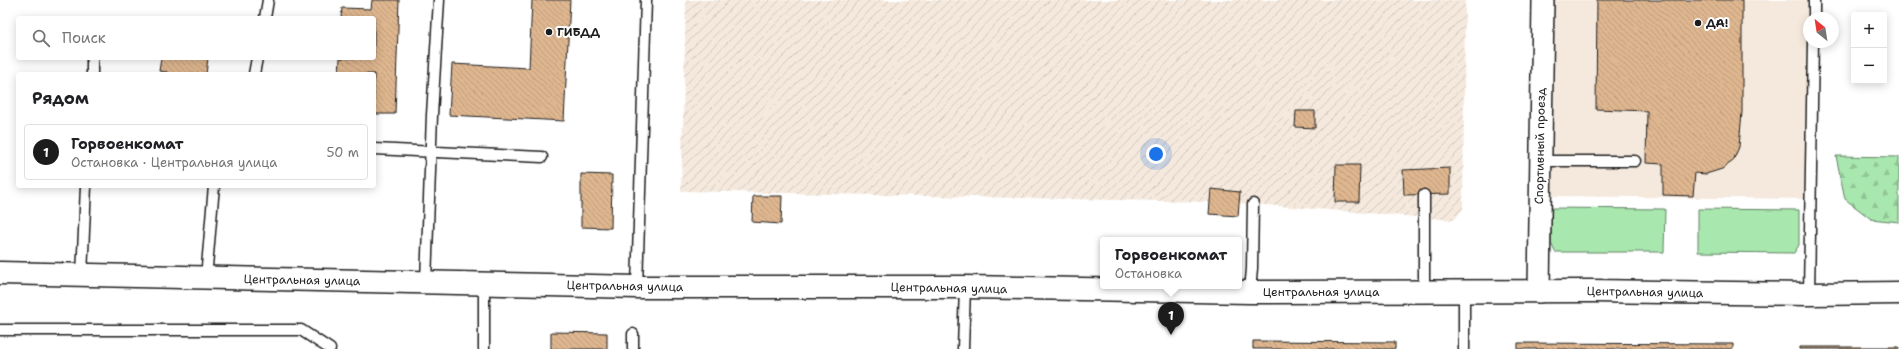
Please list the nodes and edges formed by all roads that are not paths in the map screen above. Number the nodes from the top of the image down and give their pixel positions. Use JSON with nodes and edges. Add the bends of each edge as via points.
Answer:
{"nodes":[{"id":1,"x":268,"y":0,"type":"edge"},
{"id":2,"x":439,"y":0,"type":"edge"},
{"id":3,"x":646,"y":0,"type":"edge"},
{"id":4,"x":1543,"y":0,"type":"edge"},
{"id":5,"x":1814,"y":0,"type":"edge"},
{"id":6,"x":1814,"y":12,"type":"edge"},
{"id":7,"x":265,"y":16,"type":"edge"},
{"id":8,"x":1813,"y":48,"type":"edge"},
{"id":9,"x":92,"y":60,"type":"edge"},
{"id":10,"x":257,"y":60,"type":"edge"},
{"id":11,"x":92,"y":72,"type":"edge"},
{"id":12,"x":254,"y":72,"type":"edge"},
{"id":13,"x":376,"y":149,"type":"edge"},
{"id":14,"x":431,"y":153,"type":"junction"},
{"id":15,"x":542,"y":157,"type":"dead end"},
{"id":16,"x":1540,"y":161,"type":"junction"},
{"id":17,"x":1635,"y":161,"type":"dead end"},
{"id":18,"x":86,"y":188,"type":"edge"},
{"id":19,"x":214,"y":188,"type":"edge"},
{"id":20,"x":1424,"y":195,"type":"dead end"},
{"id":21,"x":1253,"y":204,"type":"dead end"},
{"id":22,"x":0,"y":273,"type":"edge"},
{"id":23,"x":82,"y":275,"type":"junction"},
{"id":24,"x":206,"y":278,"type":"junction"},
{"id":25,"x":426,"y":282,"type":"junction"},
{"id":26,"x":482,"y":283,"type":"junction"},
{"id":27,"x":637,"y":287,"type":"junction"},
{"id":28,"x":965,"y":287,"type":"junction"},
{"id":29,"x":1250,"y":292,"type":"junction"},
{"id":30,"x":1424,"y":292,"type":"junction"},
{"id":31,"x":1464,"y":292,"type":"junction"},
{"id":32,"x":1539,"y":292,"type":"junction"},
{"id":33,"x":1899,"y":293,"type":"edge"},
{"id":34,"x":1809,"y":294,"type":"junction"},
{"id":35,"x":0,"y":330,"type":"edge"},
{"id":36,"x":633,"y":334,"type":"dead end"},
{"id":37,"x":330,"y":349,"type":"edge"},
{"id":38,"x":484,"y":349,"type":"edge"},
{"id":39,"x":633,"y":349,"type":"edge"},
{"id":40,"x":963,"y":349,"type":"edge"},
{"id":41,"x":1464,"y":349,"type":"edge"}],
"edges":[{"from":1,"to":7,"type":"lane"},
{"from":2,"to":14,"type":"lane"},
{"from":3,"to":27,"type":"lane"},
{"from":4,"to":16,"type":"street","name":"Спортивный проезд"},
{"from":5,"to":6,"type":"lane"},
{"from":8,"to":34,"type":"lane"},
{"from":9,"to":11,"type":"lane"},
{"from":10,"to":12,"type":"lane"},
{"from":13,"to":14,"type":"lane"},
{"from":14,"to":15,"type":"lane"},
{"from":14,"to":25,"type":"lane"},
{"from":16,"to":17,"type":"lane"},
{"from":16,"to":32,"type":"street","name":"Спортивный проезд"},
{"from":18,"to":23,"type":"lane"},
{"from":19,"to":24,"type":"lane"},
{"from":20,"to":30,"type":"lane"},
{"from":21,"to":29,"type":"lane"},
{"from":22,"to":23,"type":"main road","name":"Центральная улица"},
{"from":23,"to":24,"type":"main road","name":"Центральная улица"},
{"from":24,"to":25,"type":"main road","name":"Центральная улица"},
{"from":25,"to":26,"type":"main road","name":"Центральная улица"},
{"from":26,"to":27,"type":"main road","name":"Центральная улица"},
{"from":26,"to":38,"type":"lane"},
{"from":27,"to":28,"type":"main road","name":"Центральная улица"},
{"from":28,"to":29,"type":"main road","name":"Центральная улица"},
{"from":28,"to":40,"type":"lane"},
{"from":29,"to":30,"type":"main road","name":"Центральная улица"},
{"from":30,"to":31,"type":"main road","name":"Центральная улица"},
{"from":31,"to":32,"type":"main road","name":"Центральная улица"},
{"from":31,"to":41,"type":"lane"},
{"from":32,"to":34,"type":"main road","name":"Центральная улица"},
{"from":33,"to":34,"type":"main road","name":"Центральная улица"},
{"from":35,"to":37,"type":"lane","via":[[301,330]]},
{"from":36,"to":39,"type":"lane"}]}
